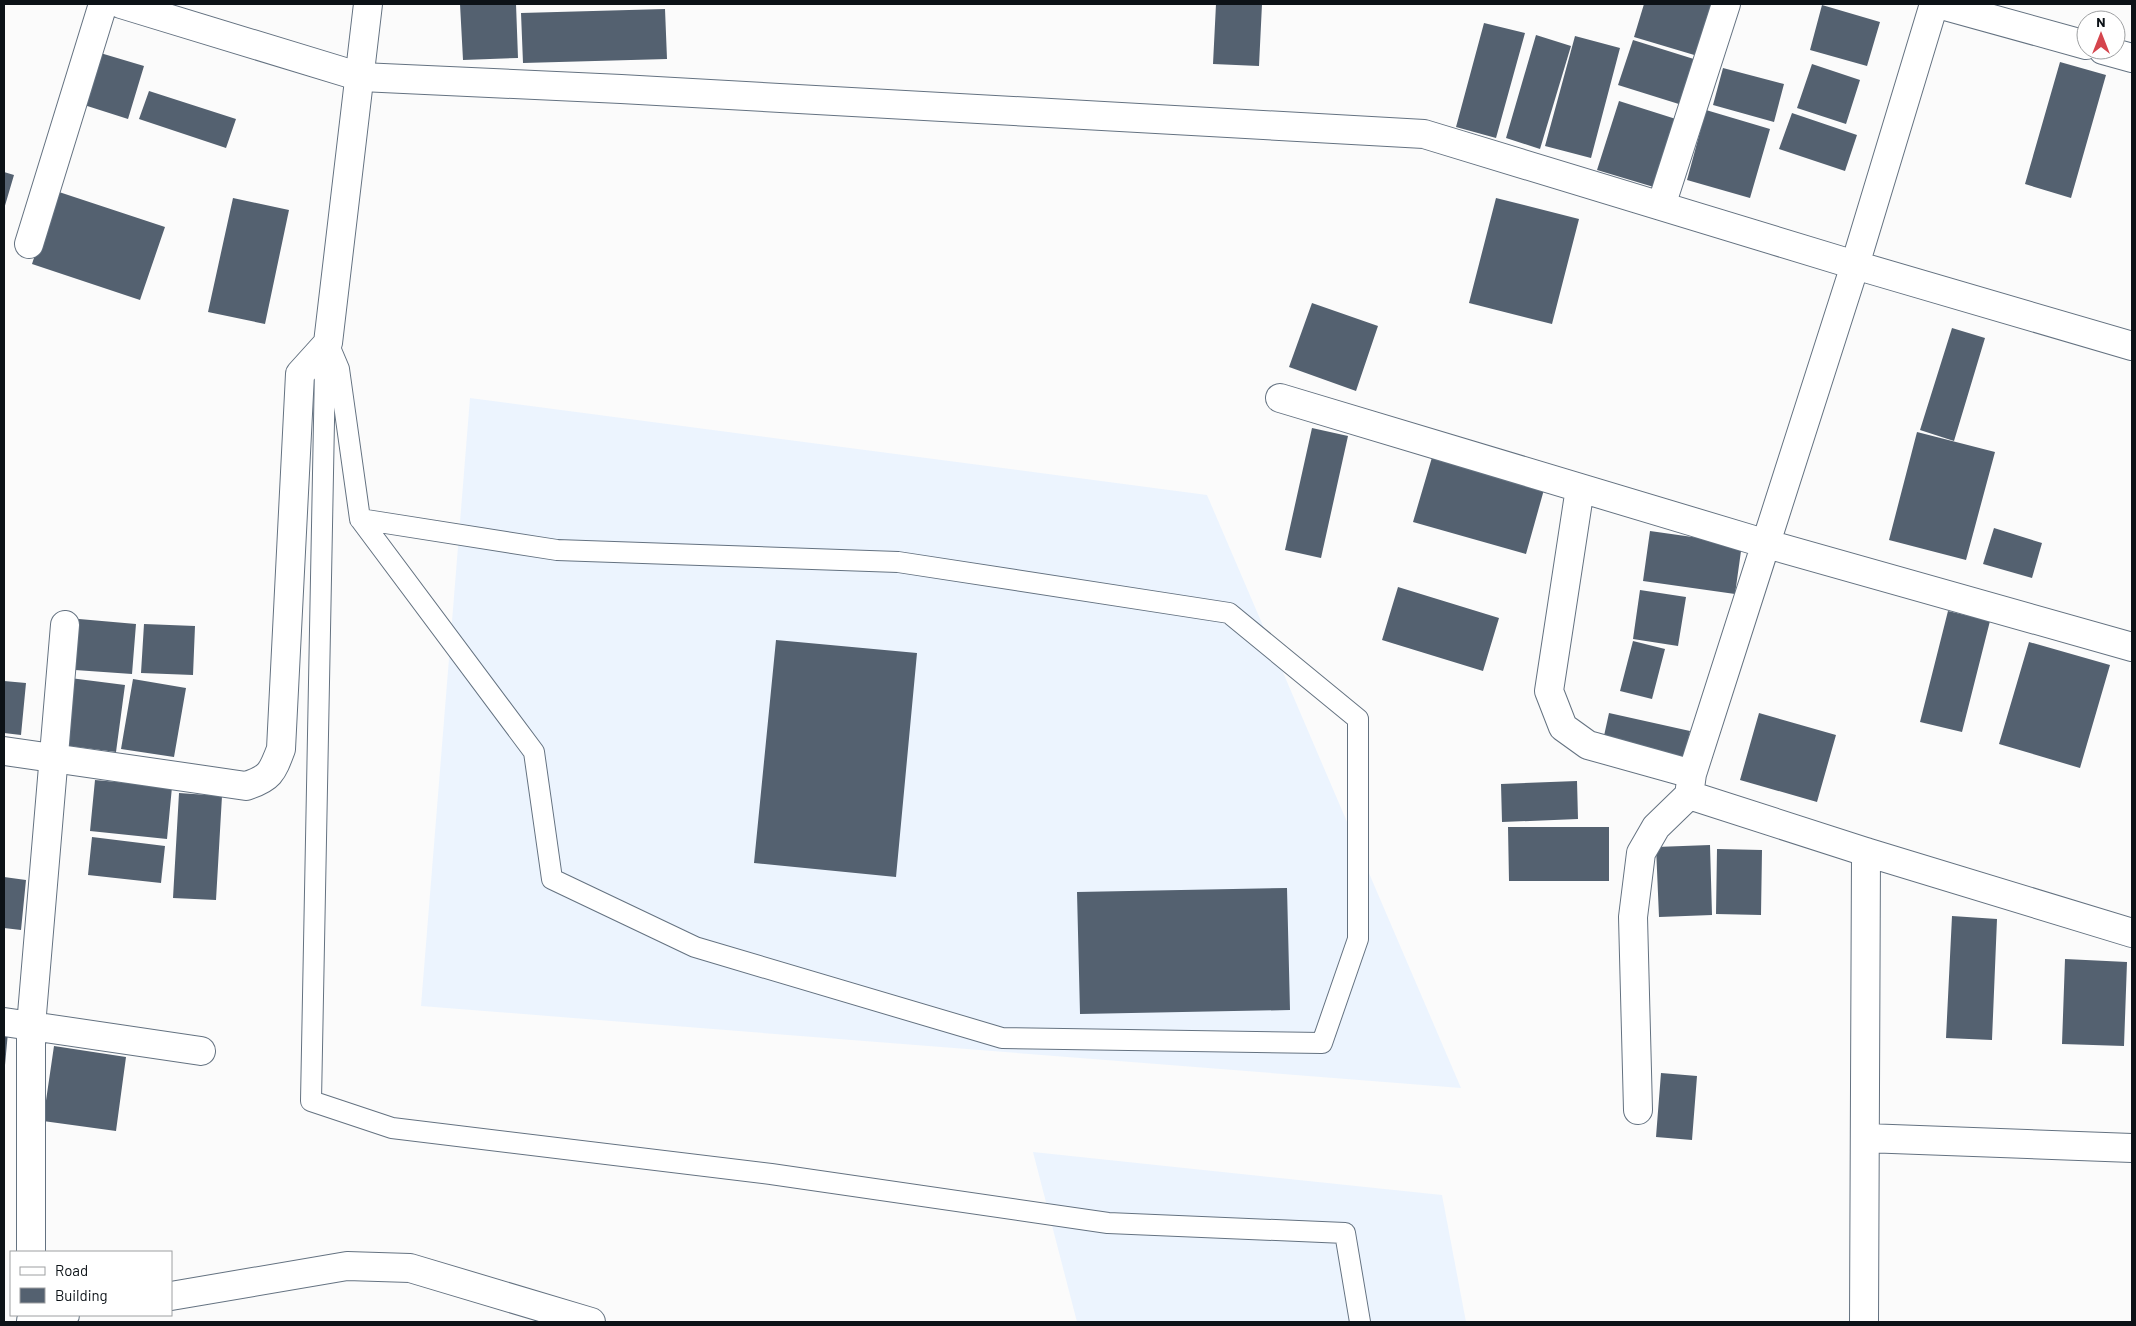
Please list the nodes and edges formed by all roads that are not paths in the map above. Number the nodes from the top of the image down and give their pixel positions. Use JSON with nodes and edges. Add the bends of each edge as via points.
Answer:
{"nodes":[{"id":1,"x":103,"y":4,"type":"edge"},
{"id":2,"x":121,"y":4,"type":"edge"},
{"id":3,"x":368,"y":4,"type":"edge"},
{"id":4,"x":1726,"y":4,"type":"edge"},
{"id":5,"x":1934,"y":4,"type":"edge"},
{"id":6,"x":1938,"y":4,"type":"edge"},
{"id":7,"x":2076,"y":42,"type":"edge"},
{"id":8,"x":361,"y":77,"type":"junction"},
{"id":9,"x":1661,"y":206,"type":"junction"},
{"id":10,"x":29,"y":244,"type":"dead end"},
{"id":11,"x":1855,"y":265,"type":"junction"},
{"id":12,"x":328,"y":343,"type":"junction"},
{"id":13,"x":2132,"y":346,"type":"edge"},
{"id":14,"x":1280,"y":398,"type":"dead end"},
{"id":15,"x":1580,"y":488,"type":"junction"},
{"id":16,"x":360,"y":519,"type":"junction"},
{"id":17,"x":1767,"y":544,"type":"junction"},
{"id":18,"x":65,"y":625,"type":"dead end"},
{"id":19,"x":2132,"y":647,"type":"edge"},
{"id":20,"x":4,"y":751,"type":"edge"},
{"id":21,"x":53,"y":756,"type":"junction"},
{"id":22,"x":1691,"y":784,"type":"junction"},
{"id":23,"x":1866,"y":852,"type":"junction"},
{"id":24,"x":2132,"y":933,"type":"edge"},
{"id":25,"x":4,"y":1022,"type":"edge"},
{"id":26,"x":31,"y":1026,"type":"junction"},
{"id":27,"x":201,"y":1051,"type":"dead end"},
{"id":28,"x":1638,"y":1110,"type":"dead end"},
{"id":29,"x":1865,"y":1138,"type":"junction"},
{"id":30,"x":2132,"y":1148,"type":"edge"},
{"id":31,"x":31,"y":1251,"type":"edge"},
{"id":32,"x":172,"y":1296,"type":"edge"},
{"id":33,"x":56,"y":1316,"type":"edge"},
{"id":34,"x":31,"y":1319,"type":"edge"},
{"id":35,"x":591,"y":1322,"type":"edge"},
{"id":36,"x":1360,"y":1322,"type":"edge"},
{"id":37,"x":1864,"y":1322,"type":"edge"}],
"edges":[{"from":1,"to":10,"type":"street"},
{"from":2,"to":8,"type":"street"},
{"from":3,"to":8,"type":"street"},
{"from":4,"to":9,"type":"street"},
{"from":5,"to":11,"type":"street"},
{"from":6,"to":7,"type":"street"},
{"from":8,"to":9,"type":"street","via":[[1424,134]]},
{"from":8,"to":12,"type":"street"},
{"from":9,"to":11,"type":"street"},
{"from":11,"to":13,"type":"street"},
{"from":11,"to":17,"type":"street"},
{"from":12,"to":16,"type":"lane","via":[[338,369]]},
{"from":12,"to":21,"type":"street","via":[[300,374],[281,749],[273,772],[246,786]]},
{"from":12,"to":36,"type":"lane","via":[[324,369],[310,1101],[392,1128],[771,1174],[1108,1223],[1345,1233]]},
{"from":14,"to":15,"type":"street"},
{"from":15,"to":17,"type":"street"},
{"from":15,"to":22,"type":"street","via":[[1549,691],[1562,727],[1588,745]]},
{"from":16,"to":16,"type":"lane","via":[[557,550],[898,562],[1229,613],[1358,719],[1358,939],[1322,1043],[1002,1038],[694,947],[552,878],[534,752]]},
{"from":17,"to":19,"type":"street"},
{"from":17,"to":22,"type":"street"},
{"from":18,"to":21,"type":"street"},
{"from":20,"to":21,"type":"street"},
{"from":21,"to":26,"type":"street"},
{"from":22,"to":23,"type":"street"},
{"from":22,"to":28,"type":"street","via":[[1656,828],[1641,853],[1633,917]]},
{"from":23,"to":24,"type":"street"},
{"from":23,"to":29,"type":"street"},
{"from":25,"to":26,"type":"street"},
{"from":26,"to":27,"type":"street"},
{"from":26,"to":31,"type":"street"},
{"from":29,"to":30,"type":"street"},
{"from":29,"to":37,"type":"street"},
{"from":32,"to":35,"type":"street","via":[[348,1266],[410,1268]]},
{"from":33,"to":34,"type":"street"}]}
